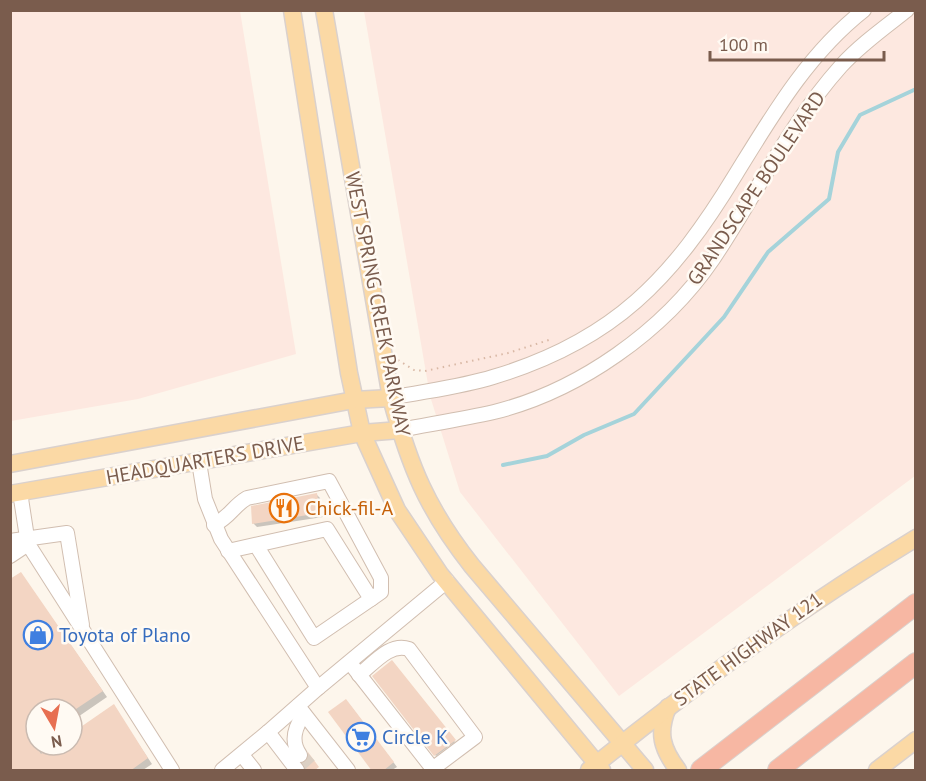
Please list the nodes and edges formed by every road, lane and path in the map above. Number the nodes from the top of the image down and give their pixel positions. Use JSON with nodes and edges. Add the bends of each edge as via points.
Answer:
{"nodes":[{"id":1,"x":292,"y":10,"type":"edge"},
{"id":2,"x":324,"y":10,"type":"edge"},
{"id":3,"x":864,"y":10,"type":"edge"},
{"id":4,"x":907,"y":10,"type":"edge"},
{"id":5,"x":697,"y":235,"type":"junction"},
{"id":6,"x":718,"y":252,"type":"junction"},
{"id":7,"x":561,"y":336,"type":"dead end"},
{"id":8,"x":385,"y":362,"type":"junction"},
{"id":9,"x":391,"y":398,"type":"junction"},
{"id":10,"x":354,"y":400,"type":"junction"},
{"id":11,"x":400,"y":430,"type":"junction"},
{"id":12,"x":362,"y":433,"type":"junction"},
{"id":13,"x":199,"y":462,"type":"junction"},
{"id":14,"x":13,"y":464,"type":"edge"},
{"id":15,"x":15,"y":493,"type":"edge"},
{"id":16,"x":214,"y":525,"type":"junction"},
{"id":17,"x":915,"y":538,"type":"edge"},
{"id":18,"x":10,"y":541,"type":"edge"},
{"id":19,"x":28,"y":541,"type":"junction"},
{"id":20,"x":256,"y":545,"type":"junction"},
{"id":21,"x":228,"y":551,"type":"junction"},
{"id":22,"x":10,"y":556,"type":"edge"},
{"id":23,"x":447,"y":582,"type":"junction"},
{"id":24,"x":371,"y":598,"type":"junction"},
{"id":25,"x":915,"y":604,"type":"edge"},
{"id":26,"x":83,"y":630,"type":"junction"},
{"id":27,"x":314,"y":638,"type":"junction"},
{"id":28,"x":294,"y":652,"type":"junction"},
{"id":29,"x":349,"y":662,"type":"junction"},
{"id":30,"x":915,"y":663,"type":"edge"},
{"id":31,"x":359,"y":675,"type":"junction"},
{"id":32,"x":318,"y":688,"type":"junction"},
{"id":33,"x":668,"y":707,"type":"junction"},
{"id":34,"x":301,"y":710,"type":"junction"},
{"id":35,"x":268,"y":732,"type":"junction"},
{"id":36,"x":915,"y":740,"type":"edge"},
{"id":37,"x":622,"y":743,"type":"junction"},
{"id":38,"x":242,"y":755,"type":"junction"},
{"id":39,"x":300,"y":755,"type":"tunnel mouth"},
{"id":40,"x":709,"y":765,"type":"edge"},
{"id":41,"x":596,"y":768,"type":"edge"},
{"id":42,"x":432,"y":770,"type":"edge"},
{"id":43,"x":172,"y":771,"type":"edge"},
{"id":44,"x":222,"y":771,"type":"edge"},
{"id":45,"x":254,"y":771,"type":"edge"},
{"id":46,"x":297,"y":771,"type":"tunnel mouth"},
{"id":47,"x":348,"y":771,"type":"edge"},
{"id":48,"x":645,"y":771,"type":"edge"},
{"id":49,"x":678,"y":771,"type":"edge"},
{"id":50,"x":778,"y":771,"type":"edge"},
{"id":51,"x":877,"y":771,"type":"edge"}],
"edges":[{"from":1,"to":10,"type":"main road","name":"WEST SPRING CREEK PARKWAY"},
{"from":2,"to":8,"type":"main road","name":"WEST SPRING CREEK PARKWAY"},
{"from":3,"to":5,"type":"street","name":"GRANDSCAPE BOULEVARD","via":[[803,70]]},
{"from":4,"to":6,"type":"street","name":"GRANDSCAPE BOULEVARD","via":[[842,65],[816,97]]},
{"from":5,"to":6,"type":"street"},
{"from":5,"to":9,"type":"street","name":"GRANDSCAPE BOULEVARD","via":[[640,299],[607,326],[570,347],[491,378]]},
{"from":6,"to":11,"type":"street","name":"GRANDSCAPE BOULEVARD","via":[[643,335],[573,382],[495,412]]},
{"from":7,"to":8,"type":"path","via":[[508,353],[425,371],[414,370],[399,359]]},
{"from":8,"to":9,"type":"main road","name":"WEST SPRING CREEK PARKWAY"},
{"from":9,"to":10,"type":"main road","name":"HEADQUARTERS DRIVE"},
{"from":9,"to":11,"type":"main road","name":"WEST SPRING CREEK PARKWAY"},
{"from":10,"to":12,"type":"main road","name":"WEST SPRING CREEK PARKWAY"},
{"from":10,"to":14,"type":"main road","name":"HEADQUARTERS DRIVE"},
{"from":11,"to":12,"type":"main road","name":"HEADQUARTERS DRIVE"},
{"from":11,"to":37,"type":"main road","name":"WEST SPRING CREEK PARKWAY","via":[[422,492],[444,531]]},
{"from":12,"to":13,"type":"main road","name":"HEADQUARTERS DRIVE"},
{"from":12,"to":23,"type":"main road","name":"WEST SPRING CREEK PARKWAY","via":[[397,510]]},
{"from":13,"to":15,"type":"main road","name":"HEADQUARTERS DRIVE"},
{"from":13,"to":16,"type":"street"},
{"from":14,"to":15,"type":"main road"},
{"from":15,"to":19,"type":"street"},
{"from":16,"to":21,"type":"street"},
{"from":16,"to":24,"type":"street","via":[[231,516],[236,505],[247,498],[329,481],[381,578],[381,592]]},
{"from":17,"to":33,"type":"main road","name":"STATE HIGHWAY 121","via":[[816,599]]},
{"from":18,"to":19,"type":"street"},
{"from":19,"to":22,"type":"street"},
{"from":19,"to":26,"type":"street"},
{"from":19,"to":26,"type":"street","via":[[67,533]]},
{"from":20,"to":21,"type":"street"},
{"from":20,"to":24,"type":"street","via":[[327,529]]},
{"from":20,"to":27,"type":"street"},
{"from":21,"to":28,"type":"street"},
{"from":23,"to":29,"type":"street"},
{"from":23,"to":41,"type":"main road","name":"WEST SPRING CREEK PARKWAY"},
{"from":24,"to":27,"type":"street"},
{"from":25,"to":40,"type":"highway"},
{"from":26,"to":43,"type":"street"},
{"from":27,"to":28,"type":"street"},
{"from":28,"to":32,"type":"street"},
{"from":29,"to":31,"type":"street"},
{"from":29,"to":32,"type":"street"},
{"from":30,"to":50,"type":"highway"},
{"from":31,"to":42,"type":"street"},
{"from":31,"to":42,"type":"street","via":[[393,648],[409,649],[475,736]]},
{"from":32,"to":34,"type":"street"},
{"from":33,"to":37,"type":"main road","name":"STATE HIGHWAY 121"},
{"from":33,"to":49,"type":"main road","via":[[661,737],[664,753]]},
{"from":34,"to":35,"type":"street"},
{"from":34,"to":39,"type":"street","via":[[294,740]]},
{"from":34,"to":47,"type":"street"},
{"from":35,"to":38,"type":"street"},
{"from":35,"to":46,"type":"street"},
{"from":36,"to":51,"type":"main road"},
{"from":37,"to":41,"type":"main road","name":"STATE HIGHWAY 121"},
{"from":37,"to":48,"type":"main road","name":"WEST SPRING CREEK PARKWAY"},
{"from":38,"to":44,"type":"street"},
{"from":38,"to":45,"type":"street"}]}
